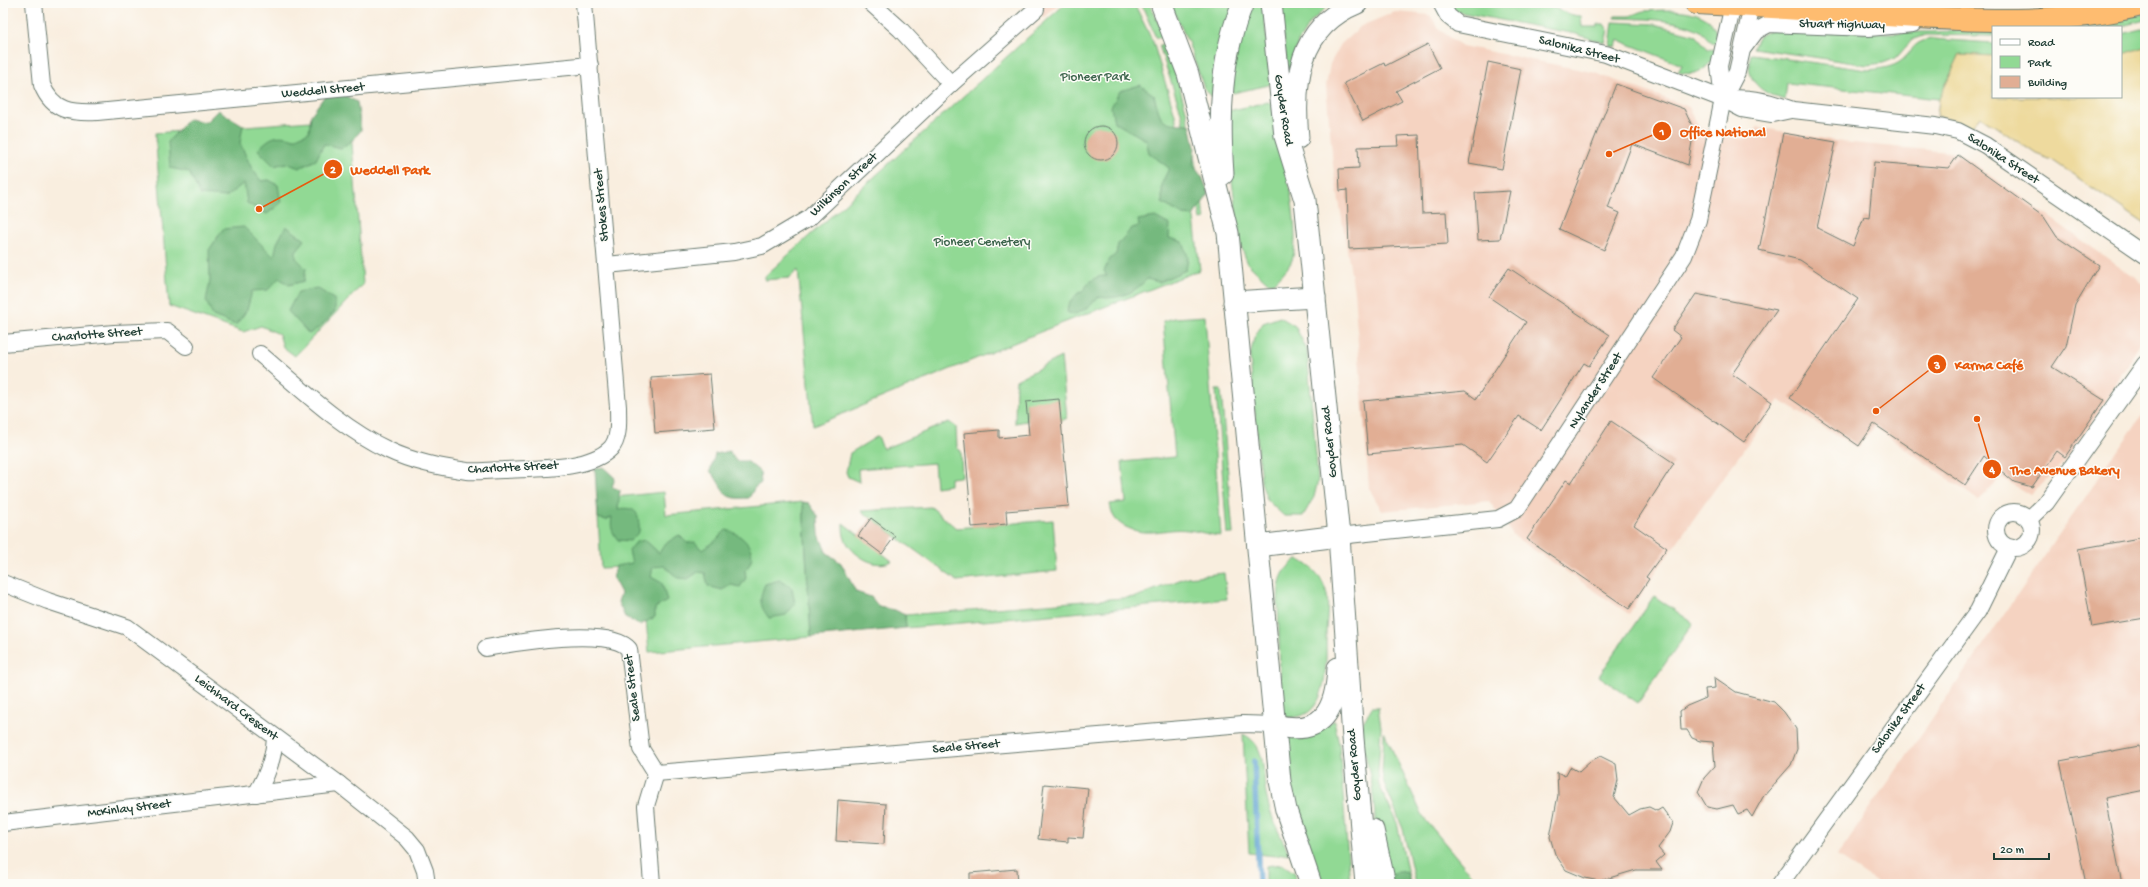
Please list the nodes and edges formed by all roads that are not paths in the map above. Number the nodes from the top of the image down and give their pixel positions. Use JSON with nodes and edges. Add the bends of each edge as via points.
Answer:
{"nodes":[{"id":1,"x":34,"y":3,"type":"edge"},
{"id":2,"x":584,"y":3,"type":"edge"},
{"id":3,"x":871,"y":3,"type":"edge"},
{"id":4,"x":1160,"y":3,"type":"edge"},
{"id":5,"x":1243,"y":3,"type":"edge"},
{"id":6,"x":1271,"y":3,"type":"edge"},
{"id":7,"x":1357,"y":3,"type":"edge"},
{"id":8,"x":1441,"y":3,"type":"edge"},
{"id":9,"x":1696,"y":3,"type":"edge"},
{"id":10,"x":1742,"y":4,"type":"edge"},
{"id":11,"x":2145,"y":4,"type":"edge"},
{"id":12,"x":1036,"y":9,"type":"dead end"},
{"id":13,"x":1952,"y":19,"type":"junction"},
{"id":14,"x":1742,"y":50,"type":"junction"},
{"id":15,"x":590,"y":65,"type":"junction"},
{"id":16,"x":951,"y":84,"type":"junction"},
{"id":17,"x":1723,"y":99,"type":"junction"},
{"id":18,"x":1305,"y":200,"type":"junction"},
{"id":19,"x":1228,"y":233,"type":"junction"},
{"id":20,"x":2145,"y":255,"type":"edge"},
{"id":21,"x":607,"y":265,"type":"junction"},
{"id":22,"x":1315,"y":297,"type":"junction"},
{"id":23,"x":1234,"y":302,"type":"junction"},
{"id":24,"x":3,"y":343,"type":"edge"},
{"id":25,"x":186,"y":346,"type":"dead end"},
{"id":26,"x":260,"y":354,"type":"dead end"},
{"id":27,"x":2145,"y":364,"type":"edge"},
{"id":28,"x":618,"y":407,"type":"joint"},
{"id":29,"x":2029,"y":519,"type":"junction"},
{"id":30,"x":1339,"y":536,"type":"junction"},
{"id":31,"x":1258,"y":546,"type":"junction"},
{"id":32,"x":2009,"y":548,"type":"junction"},
{"id":33,"x":1342,"y":567,"type":"junction"},
{"id":34,"x":3,"y":584,"type":"edge"},
{"id":35,"x":486,"y":648,"type":"dead end"},
{"id":36,"x":1275,"y":725,"type":"junction"},
{"id":37,"x":276,"y":737,"type":"junction"},
{"id":38,"x":1353,"y":738,"type":"junction"},
{"id":39,"x":656,"y":773,"type":"junction"},
{"id":40,"x":339,"y":784,"type":"junction"},
{"id":41,"x":256,"y":794,"type":"junction"},
{"id":42,"x":3,"y":823,"type":"edge"},
{"id":43,"x":427,"y":884,"type":"edge"},
{"id":44,"x":652,"y":884,"type":"edge"},
{"id":45,"x":1311,"y":884,"type":"edge"},
{"id":46,"x":1366,"y":884,"type":"edge"},
{"id":47,"x":1385,"y":884,"type":"edge"},
{"id":48,"x":1780,"y":884,"type":"edge"}],
"edges":[{"from":1,"to":15,"type":"street","name":"Weddell Street","via":[[42,86],[46,96],[72,112],[98,112]]},
{"from":2,"to":15,"type":"street","name":"Stokes Street"},
{"from":3,"to":16,"type":"street","via":[[900,28]]},
{"from":4,"to":19,"type":"street","via":[[1176,39],[1190,82]]},
{"from":5,"to":19,"type":"street","via":[[1228,54],[1222,105]]},
{"from":6,"to":18,"type":"street","name":"Goyder Road","via":[[1286,136]]},
{"from":7,"to":18,"type":"street","via":[[1323,26],[1309,45],[1300,68],[1296,116]]},
{"from":8,"to":17,"type":"street","name":"Salonika Street","via":[[1448,16],[1458,24],[1606,54]]},
{"from":9,"to":10,"type":"highway","name":"Stuart Highway"},
{"from":10,"to":13,"type":"highway","name":"Stuart Highway"},
{"from":10,"to":14,"type":"street","name":"Nylander Street"},
{"from":10,"to":17,"type":"street","name":"Nylander Street","via":[[1719,66]]},
{"from":11,"to":13,"type":"highway","name":"Stuart Highway","via":[[2115,12],[2044,20]]},
{"from":12,"to":16,"type":"street","name":"Wilkinson Street"},
{"from":13,"to":14,"type":"street","name":"Stuart Highway","via":[[1869,28],[1769,24],[1756,31]]},
{"from":14,"to":17,"type":"street","name":"Nylander Street","via":[[1735,78]]},
{"from":15,"to":21,"type":"street","name":"Stokes Street"},
{"from":16,"to":21,"type":"street","name":"Wilkinson Street","via":[[810,218],[762,246],[734,252]]},
{"from":17,"to":20,"type":"street","name":"Salonika Street","via":[[1743,96],[1773,102],[1793,110],[1935,126],[1968,135]]},
{"from":17,"to":30,"type":"street","name":"Nylander Street","via":[[1698,220],[1684,256],[1517,509],[1498,519]]},
{"from":18,"to":22,"type":"street","name":"Goyder Road"},
{"from":19,"to":23,"type":"street"},
{"from":21,"to":28,"type":"street","name":"Stokes Street"},
{"from":22,"to":23,"type":"street"},
{"from":22,"to":30,"type":"street","name":"Goyder Road"},
{"from":23,"to":31,"type":"street"},
{"from":24,"to":25,"type":"street","name":"Charlotte Street","via":[[167,331]]},
{"from":26,"to":28,"type":"street","name":"Charlotte Street","via":[[332,415],[388,450],[426,464],[468,471],[579,464],[600,456],[612,447],[618,433]]},
{"from":27,"to":29,"type":"street","via":[[2046,503]]},
{"from":29,"to":32,"type":"street","via":[[2033,529],[2030,540],[2021,547]]},
{"from":29,"to":32,"type":"street","via":[[2019,512],[2008,512],[1999,520],[1996,531],[2000,542]]},
{"from":30,"to":31,"type":"street"},
{"from":30,"to":33,"type":"street","name":"Goyder Road"},
{"from":31,"to":36,"type":"street"},
{"from":32,"to":48,"type":"street","name":"Salonika Street","via":[[1978,611]]},
{"from":33,"to":36,"type":"street","via":[[1335,698],[1326,715],[1309,726],[1291,728]]},
{"from":33,"to":38,"type":"street","name":"Goyder Road"},
{"from":34,"to":37,"type":"street","name":"Leichhard Crescent","via":[[128,628]]},
{"from":35,"to":39,"type":"street","name":"Seale Street","via":[[556,638],[594,638],[626,646],[630,656],[641,748]]},
{"from":36,"to":39,"type":"street","name":"Seale Street","via":[[1243,724]]},
{"from":36,"to":45,"type":"street","via":[[1282,794]]},
{"from":37,"to":40,"type":"street","name":"Leichhard Crescent"},
{"from":37,"to":41,"type":"street","via":[[268,773]]},
{"from":38,"to":46,"type":"street","name":"Goyder Road"},
{"from":38,"to":47,"type":"street","via":[[1366,787]]},
{"from":39,"to":44,"type":"street","via":[[646,806]]},
{"from":40,"to":41,"type":"street","name":"McKinlay Street"},
{"from":40,"to":43,"type":"street","name":"Leichhard Crescent","via":[[407,838],[417,850]]},
{"from":41,"to":42,"type":"street","name":"McKinlay Street"}]}
